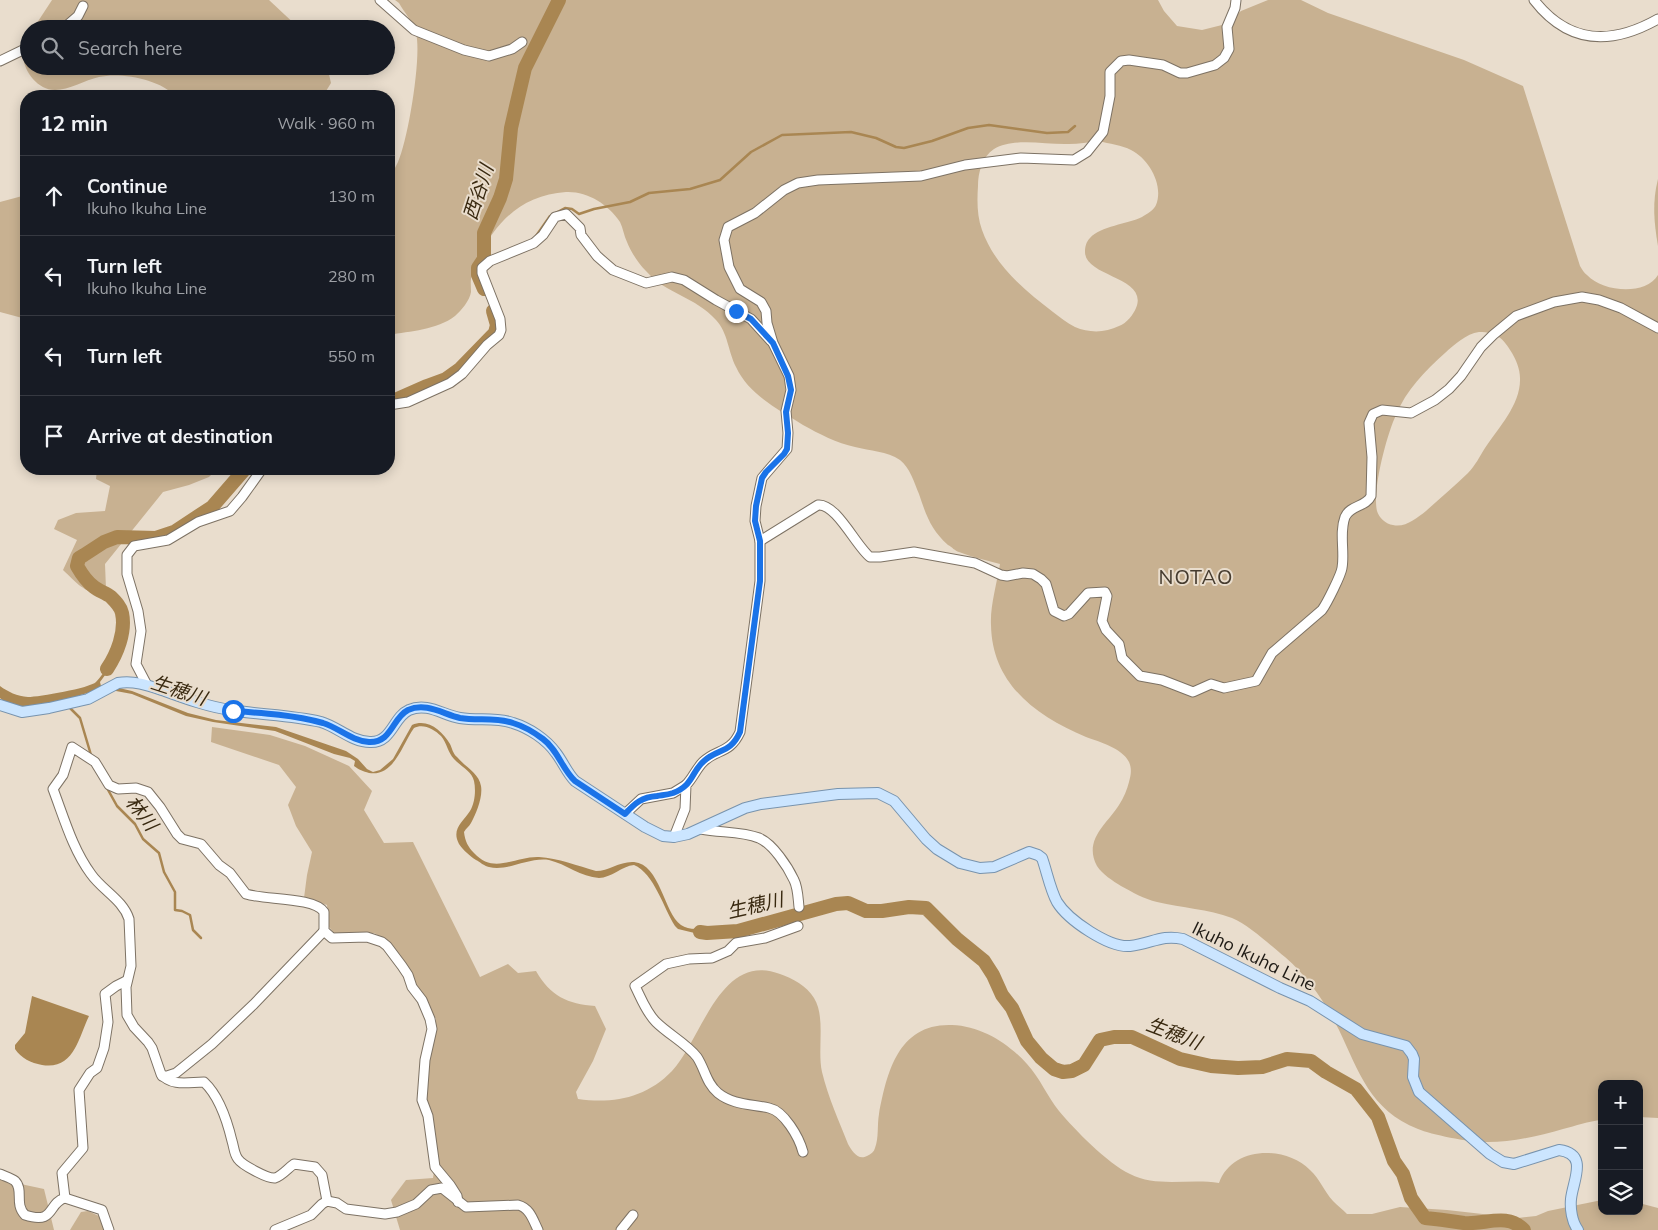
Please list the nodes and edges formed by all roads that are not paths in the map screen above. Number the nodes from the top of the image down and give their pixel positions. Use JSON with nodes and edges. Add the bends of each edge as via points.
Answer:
{"nodes":[{"id":1,"x":380,"y":0,"type":"edge"},
{"id":2,"x":1236,"y":0,"type":"edge"},
{"id":3,"x":1534,"y":0,"type":"edge"},
{"id":4,"x":83,"y":6,"type":"dead end"},
{"id":5,"x":1658,"y":19,"type":"edge"},
{"id":6,"x":73,"y":20,"type":"edge"},
{"id":7,"x":522,"y":42,"type":"dead end"},
{"id":8,"x":20,"y":51,"type":"edge"},
{"id":9,"x":0,"y":61,"type":"edge"},
{"id":10,"x":1658,"y":328,"type":"edge"},
{"id":11,"x":773,"y":343,"type":"junction"},
{"id":12,"x":395,"y":404,"type":"edge"},
{"id":13,"x":258,"y":475,"type":"edge"},
{"id":14,"x":760,"y":541,"type":"junction"},
{"id":15,"x":147,"y":685,"type":"junction"},
{"id":16,"x":0,"y":705,"type":"edge"},
{"id":17,"x":686,"y":786,"type":"junction"},
{"id":18,"x":625,"y":814,"type":"junction"},
{"id":19,"x":701,"y":829,"type":"junction"},
{"id":20,"x":674,"y":836,"type":"junction"},
{"id":21,"x":799,"y":907,"type":"dead end"},
{"id":22,"x":798,"y":926,"type":"dead end"},
{"id":23,"x":324,"y":931,"type":"junction"},
{"id":24,"x":126,"y":981,"type":"junction"},
{"id":25,"x":162,"y":1076,"type":"junction"},
{"id":26,"x":803,"y":1152,"type":"dead end"},
{"id":27,"x":0,"y":1174,"type":"edge"},
{"id":28,"x":65,"y":1198,"type":"junction"},
{"id":29,"x":327,"y":1202,"type":"junction"},
{"id":30,"x":458,"y":1202,"type":"junction"},
{"id":31,"x":632,"y":1215,"type":"dead end"},
{"id":32,"x":109,"y":1230,"type":"edge"},
{"id":33,"x":275,"y":1230,"type":"edge"},
{"id":34,"x":538,"y":1230,"type":"edge"},
{"id":35,"x":620,"y":1230,"type":"edge"},
{"id":36,"x":1578,"y":1230,"type":"edge"}],
"edges":[{"from":1,"to":7,"type":"street","via":[[414,30],[464,50],[489,56],[512,49]]},
{"from":2,"to":11,"type":"street","via":[[1227,27],[1229,49],[1215,65],[1180,73],[1163,65],[1121,61],[1110,72],[1110,96],[1103,132],[1087,152],[1074,160],[1021,158],[965,164],[921,176],[798,183],[763,208],[734,223],[728,228],[724,240],[730,267],[740,289],[762,302]]},
{"from":3,"to":5,"type":"street","via":[[1555,20],[1587,36],[1618,36]]},
{"from":4,"to":6,"type":"street"},
{"from":8,"to":9,"type":"street"},
{"from":10,"to":14,"type":"street","via":[[1598,300],[1582,297],[1554,302],[1516,316],[1493,334],[1461,376],[1435,400],[1410,413],[1382,410],[1373,414],[1369,423],[1371,496],[1345,517],[1339,577],[1322,610],[1272,653],[1254,682],[1224,688],[1210,684],[1193,692],[1162,680],[1141,677],[1122,658],[1119,644],[1103,625],[1105,592],[1088,593],[1064,616],[1054,611],[1046,584],[1033,574],[1007,576],[975,563],[914,552],[870,557],[826,505],[818,505]]},
{"from":11,"to":12,"type":"street","via":[[749,317],[684,280],[672,277],[646,283],[613,270],[597,256],[580,234],[580,228],[563,214],[555,217],[534,244],[482,268],[500,319],[499,335],[450,383],[408,402]]},
{"from":11,"to":14,"type":"street","via":[[791,383],[786,412],[788,442],[784,454],[762,478],[755,521]]},
{"from":13,"to":15,"type":"street","via":[[230,510],[198,522],[168,540],[134,546],[127,555],[127,574],[141,631],[136,664]]},
{"from":14,"to":17,"type":"street","via":[[760,581],[740,732],[728,748],[704,761]]},
{"from":15,"to":16,"type":"main road","name":"Ikuho Ikuha Line","via":[[123,682],[88,699],[22,712]]},
{"from":15,"to":18,"type":"main road","name":"Ikuho Ikuha Line","via":[[215,707],[321,722],[370,742],[381,740],[402,715],[417,708],[430,708],[459,718],[513,723],[543,739],[575,781]]},
{"from":17,"to":18,"type":"street","via":[[666,795],[641,799]]},
{"from":17,"to":20,"type":"street","via":[[685,809]]},
{"from":18,"to":20,"type":"main road","name":"Ikuho Ikuha Line","via":[[658,834]]},
{"from":19,"to":20,"type":"main road","name":"Ikuho Ikuha Line"},
{"from":19,"to":21,"type":"street","via":[[748,835],[769,845],[794,880]]},
{"from":19,"to":36,"type":"main road","name":"Ikuho Ikuha Line","via":[[761,804],[838,794],[878,793],[894,801],[932,844],[960,864],[994,867],[1029,852],[1038,855],[1064,911],[1107,942],[1127,947],[1172,936],[1183,939],[1310,1000],[1362,1034],[1406,1046],[1414,1059],[1413,1077],[1419,1092],[1503,1162],[1514,1164],[1559,1150],[1571,1154],[1578,1167],[1571,1200],[1572,1216]]},
{"from":22,"to":26,"type":"street","via":[[765,938],[736,943],[728,951],[712,958],[666,964],[635,986],[657,1023],[696,1056],[712,1088],[740,1104],[771,1108],[779,1113],[793,1130]]},
{"from":23,"to":24,"type":"street","via":[[324,912],[319,906],[243,893],[230,872],[219,865],[201,844],[182,839],[177,834],[148,792],[109,785],[93,761],[72,747],[63,775],[53,789],[84,864],[127,913],[131,966]]},
{"from":23,"to":25,"type":"street","via":[[206,1049],[176,1073]]},
{"from":23,"to":30,"type":"street","via":[[332,938],[367,937],[382,942],[402,966],[422,1000],[432,1029],[422,1100],[428,1116],[435,1168],[450,1185]]},
{"from":24,"to":25,"type":"street","via":[[127,1015],[152,1048]]},
{"from":24,"to":28,"type":"street","via":[[105,994],[108,1022],[104,1048],[97,1068],[79,1090],[83,1148],[62,1173]]},
{"from":25,"to":29,"type":"street","via":[[173,1083],[204,1082],[220,1105],[234,1152],[240,1161],[274,1178],[294,1164],[315,1167],[322,1175]]},
{"from":27,"to":28,"type":"street","via":[[14,1180],[19,1192],[19,1205],[28,1216],[48,1216]]},
{"from":28,"to":32,"type":"street","via":[[102,1210]]},
{"from":29,"to":30,"type":"street","via":[[337,1203],[346,1210],[386,1214],[416,1204],[430,1190],[442,1188]]},
{"from":29,"to":33,"type":"street","via":[[311,1215]]},
{"from":30,"to":34,"type":"street","via":[[471,1208],[523,1206]]},
{"from":31,"to":35,"type":"street"}]}
